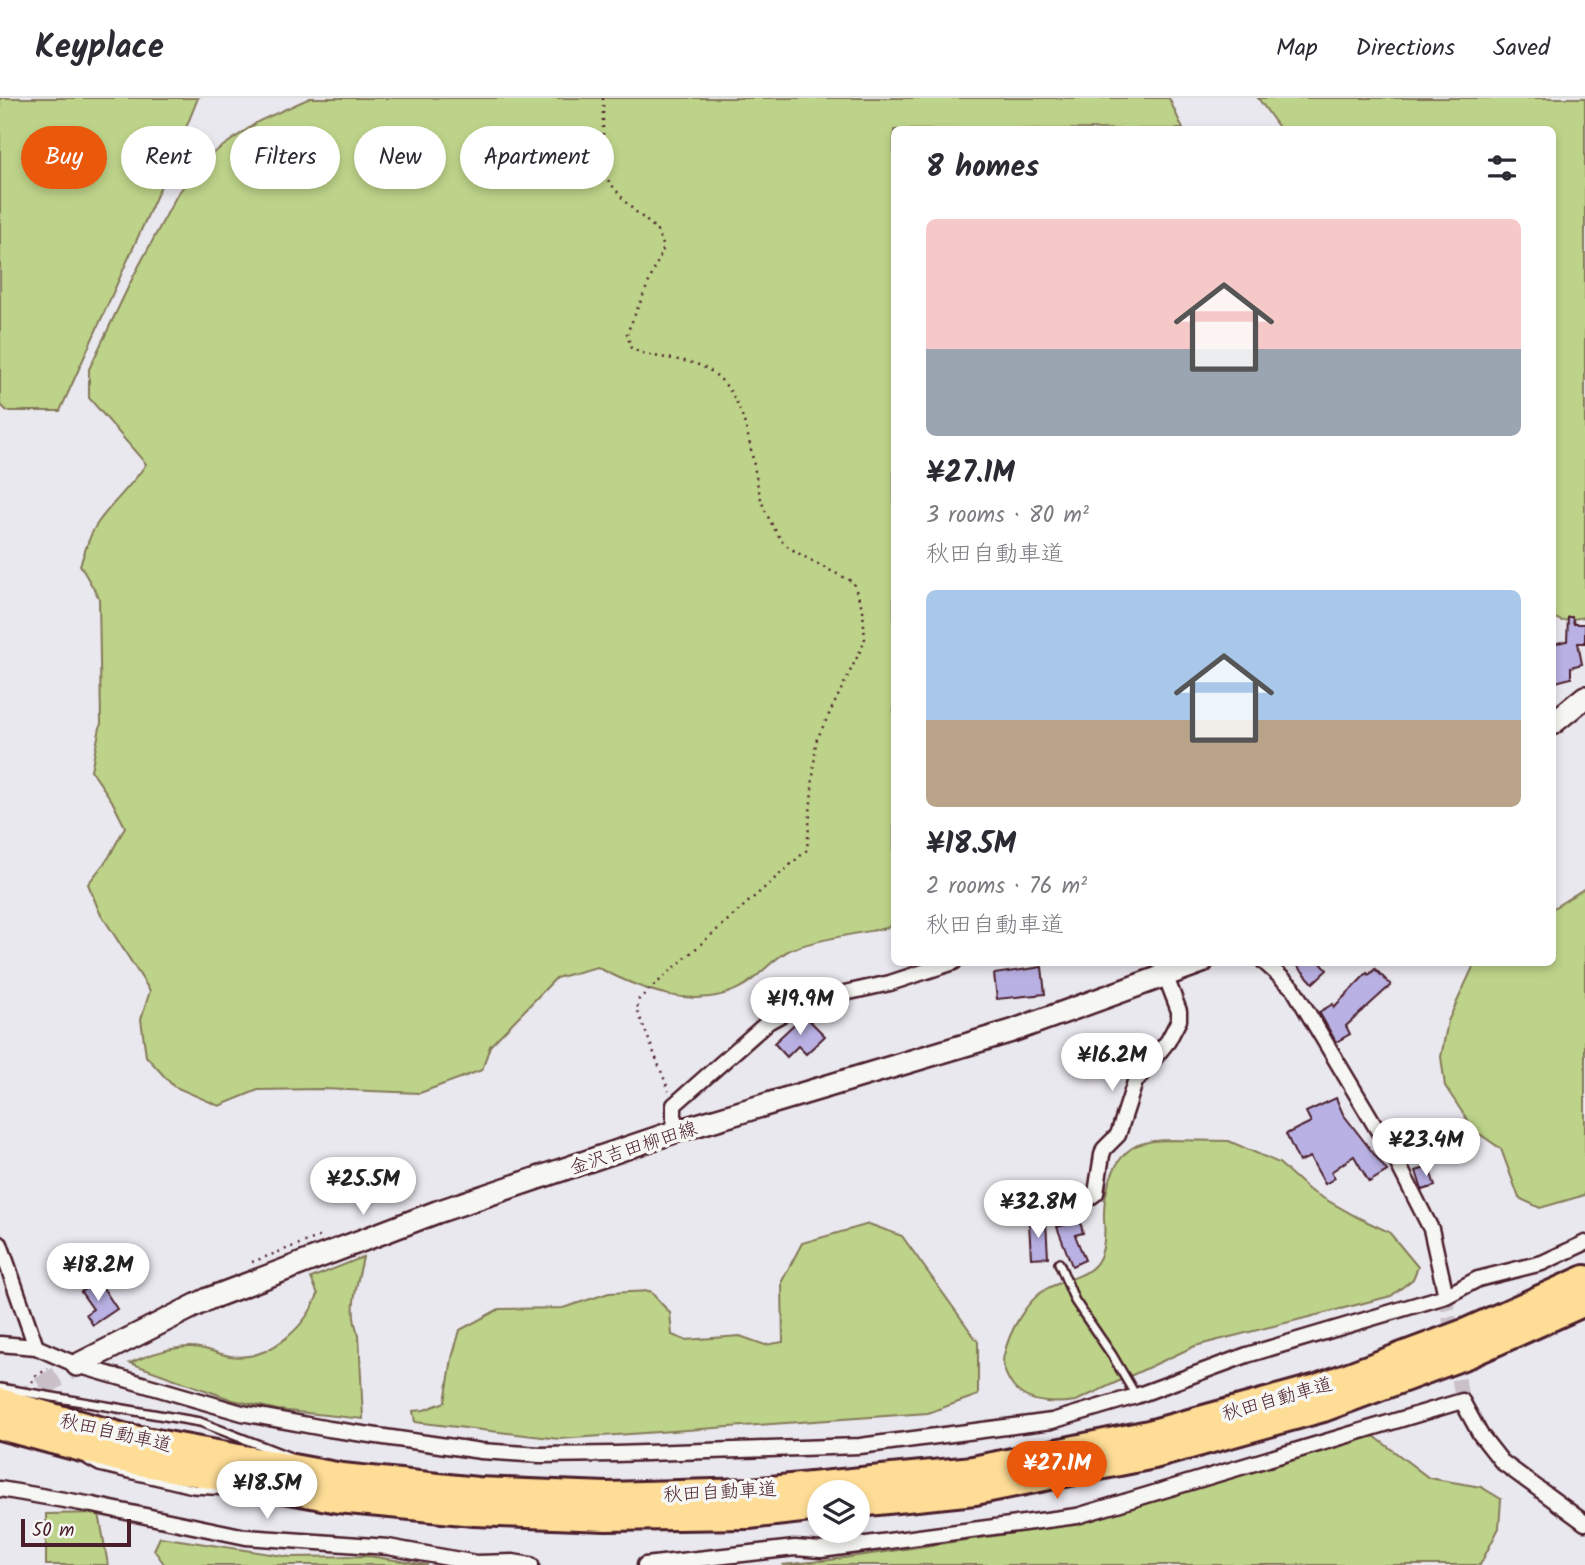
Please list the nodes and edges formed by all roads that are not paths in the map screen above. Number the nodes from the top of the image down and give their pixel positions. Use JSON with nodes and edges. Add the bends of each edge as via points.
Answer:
{"nodes":[{"id":1,"x":1585,"y":697,"type":"edge"},
{"id":2,"x":1556,"y":721,"type":"edge"},
{"id":3,"x":942,"y":966,"type":"edge"},
{"id":4,"x":1187,"y":966,"type":"edge"},
{"id":5,"x":1268,"y":966,"type":"edge"},
{"id":6,"x":1165,"y":972,"type":"edge"},
{"id":7,"x":674,"y":1132,"type":"junction"},
{"id":8,"x":1069,"y":1214,"type":"dead end"},
{"id":9,"x":1585,"y":1243,"type":"edge"},
{"id":10,"x":0,"y":1244,"type":"edge"},
{"id":11,"x":1059,"y":1263,"type":"dead end"},
{"id":12,"x":1585,"y":1279,"type":"edge"},
{"id":13,"x":1446,"y":1296,"type":"junction"},
{"id":14,"x":1585,"y":1302,"type":"edge"},
{"id":15,"x":0,"y":1343,"type":"edge"},
{"id":16,"x":37,"y":1347,"type":"junction"},
{"id":17,"x":77,"y":1364,"type":"junction"},
{"id":18,"x":0,"y":1388,"type":"edge"},
{"id":19,"x":1136,"y":1396,"type":"junction"},
{"id":20,"x":0,"y":1402,"type":"edge"},
{"id":21,"x":0,"y":1426,"type":"edge"},
{"id":22,"x":0,"y":1433,"type":"edge"},
{"id":23,"x":291,"y":1457,"type":"dead end"},
{"id":24,"x":304,"y":1462,"type":"dead end"},
{"id":25,"x":340,"y":1488,"type":"junction"},
{"id":26,"x":0,"y":1489,"type":"edge"},
{"id":27,"x":233,"y":1491,"type":"dead end"},
{"id":28,"x":259,"y":1493,"type":"dead end"},
{"id":29,"x":870,"y":1502,"type":"edge"},
{"id":30,"x":807,"y":1508,"type":"edge"},
{"id":31,"x":1585,"y":1523,"type":"edge"},
{"id":32,"x":531,"y":1565,"type":"edge"},
{"id":33,"x":645,"y":1565,"type":"edge"}],
"edges":[{"from":1,"to":2,"type":"main road"},
{"from":3,"to":7,"type":"street","via":[[804,1002],[768,1022],[674,1105]]},
{"from":4,"to":6,"type":"main road","name":"金沢吉田柳田線"},
{"from":5,"to":13,"type":"street","via":[[1293,988],[1398,1164],[1431,1229]]},
{"from":6,"to":7,"type":"main road","name":"金沢吉田柳田線","via":[[1012,1031]]},
{"from":6,"to":8,"type":"street","via":[[1179,1020],[1135,1082],[1118,1135],[1104,1149],[1096,1193]]},
{"from":7,"to":17,"type":"main road","name":"金沢吉田柳田線","via":[[437,1212],[208,1298]]},
{"from":9,"to":13,"type":"street","via":[[1542,1263],[1478,1279]]},
{"from":10,"to":16,"type":"street"},
{"from":11,"to":19,"type":"lane","via":[[1075,1301]]},
{"from":12,"to":25,"type":"highway","name":"秋田自動車道","via":[[1464,1333],[1317,1388],[1149,1434],[974,1470],[750,1492],[607,1496]]},
{"from":13,"to":19,"type":"street","via":[[1247,1355]]},
{"from":14,"to":29,"type":"highway","name":"秋田自動車道","via":[[1471,1353],[1323,1408],[1154,1455],[975,1491]]},
{"from":15,"to":16,"type":"street"},
{"from":16,"to":17,"type":"street"},
{"from":17,"to":19,"type":"street","via":[[242,1413],[481,1451],[540,1455],[860,1446],[1052,1421]]},
{"from":18,"to":23,"type":"lane","via":[[200,1422]]},
{"from":20,"to":25,"type":"highway","name":"秋田自動車道","via":[[123,1437]]},
{"from":21,"to":25,"type":"highway","name":"秋田自動車道","via":[[120,1458]]},
{"from":22,"to":27,"type":"lane","via":[[62,1449],[99,1467],[193,1489]]},
{"from":24,"to":25,"type":"lane"},
{"from":25,"to":28,"type":"lane"},
{"from":25,"to":30,"type":"highway","name":"秋田自動車道","via":[[474,1512],[606,1517],[749,1515]]},
{"from":26,"to":32,"type":"street","via":[[246,1537],[388,1547],[476,1563]]},
{"from":31,"to":33,"type":"street","via":[[1502,1462],[1462,1401],[1077,1516],[821,1550],[795,1548]]}]}
